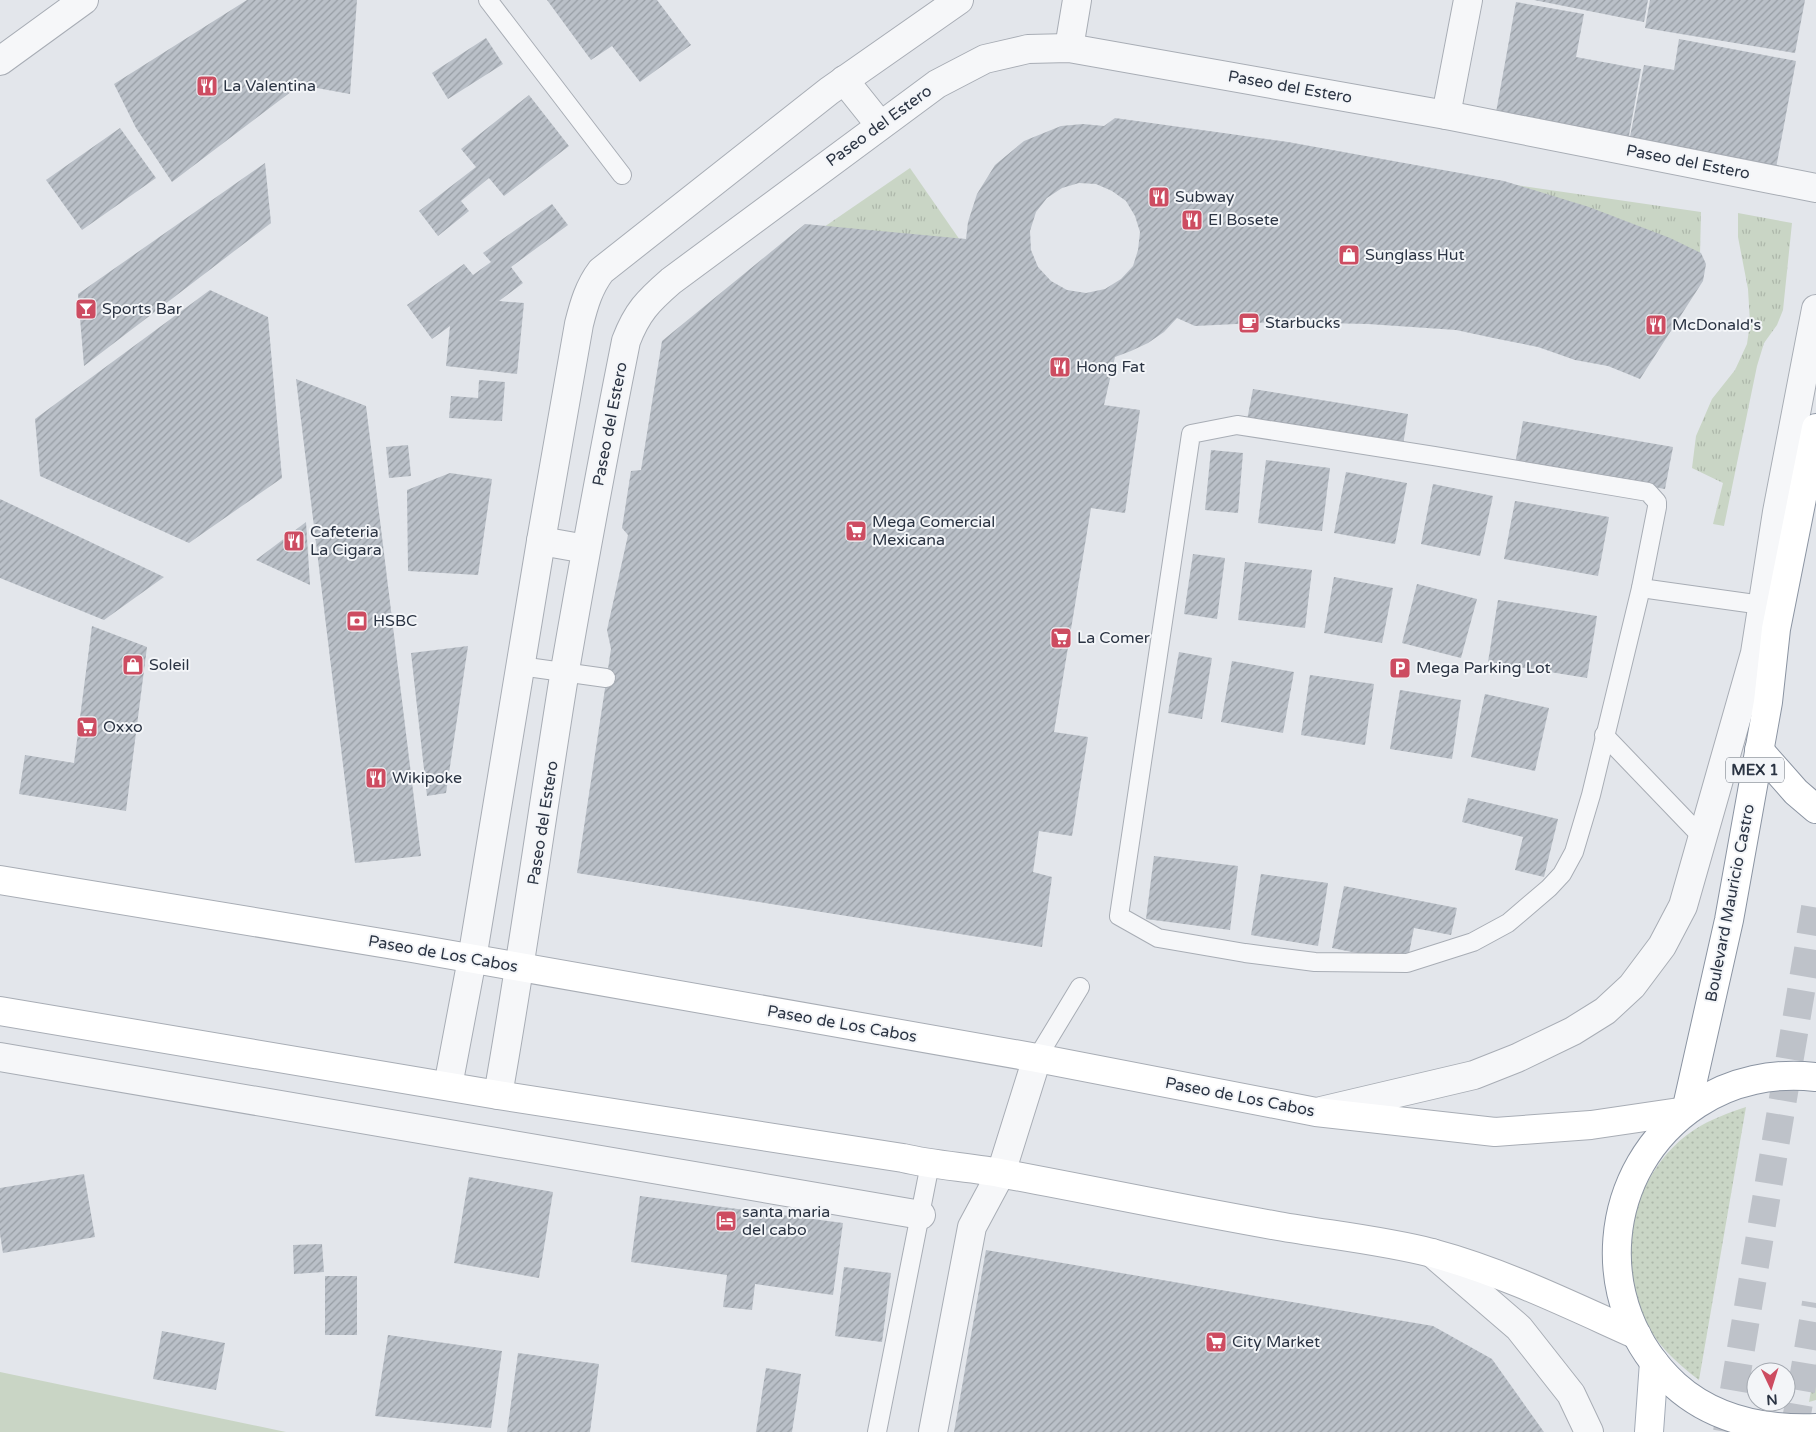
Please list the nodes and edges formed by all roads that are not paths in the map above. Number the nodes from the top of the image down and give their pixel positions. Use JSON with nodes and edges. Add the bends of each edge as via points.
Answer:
{"nodes":[{"id":1,"x":84,"y":0,"type":"edge"},
{"id":2,"x":488,"y":0,"type":"edge"},
{"id":3,"x":959,"y":0,"type":"edge"},
{"id":4,"x":1076,"y":0,"type":"edge"},
{"id":5,"x":1468,"y":0,"type":"edge"},
{"id":6,"x":1069,"y":48,"type":"junction"},
{"id":7,"x":0,"y":61,"type":"edge"},
{"id":8,"x":844,"y":80,"type":"junction"},
{"id":9,"x":1446,"y":115,"type":"junction"},
{"id":10,"x":880,"y":125,"type":"junction"},
{"id":11,"x":622,"y":175,"type":"dead end"},
{"id":12,"x":1816,"y":188,"type":"edge"},
{"id":13,"x":1816,"y":309,"type":"edge"},
{"id":14,"x":1816,"y":428,"type":"edge"},
{"id":15,"x":541,"y":541,"type":"junction"},
{"id":16,"x":586,"y":549,"type":"junction"},
{"id":17,"x":1641,"y":588,"type":"junction"},
{"id":18,"x":1762,"y":605,"type":"junction"},
{"id":19,"x":520,"y":666,"type":"junction"},
{"id":20,"x":565,"y":672,"type":"junction"},
{"id":21,"x":606,"y":678,"type":"dead end"},
{"id":22,"x":1604,"y":736,"type":"junction"},
{"id":23,"x":1759,"y":750,"type":"junction"},
{"id":24,"x":1816,"y":809,"type":"edge"},
{"id":25,"x":1702,"y":837,"type":"junction"},
{"id":26,"x":0,"y":880,"type":"edge"},
{"id":27,"x":472,"y":958,"type":"junction"},
{"id":28,"x":520,"y":967,"type":"junction"},
{"id":29,"x":1080,"y":987,"type":"dead end"},
{"id":30,"x":0,"y":1011,"type":"edge"},
{"id":31,"x":0,"y":1057,"type":"edge"},
{"id":32,"x":1037,"y":1058,"type":"junction"},
{"id":33,"x":1816,"y":1078,"type":"edge"},
{"id":34,"x":448,"y":1086,"type":"junction"},
{"id":35,"x":498,"y":1096,"type":"junction"},
{"id":36,"x":1686,"y":1111,"type":"junction"},
{"id":37,"x":1316,"y":1112,"type":"junction"},
{"id":38,"x":930,"y":1164,"type":"junction"},
{"id":39,"x":1001,"y":1173,"type":"junction"},
{"id":40,"x":921,"y":1215,"type":"junction"},
{"id":41,"x":1432,"y":1253,"type":"junction"},
{"id":42,"x":1637,"y":1335,"type":"junction"},
{"id":43,"x":1654,"y":1362,"type":"junction"},
{"id":44,"x":1816,"y":1428,"type":"edge"},
{"id":45,"x":877,"y":1432,"type":"edge"},
{"id":46,"x":933,"y":1432,"type":"edge"},
{"id":47,"x":1589,"y":1432,"type":"edge"},
{"id":48,"x":1649,"y":1432,"type":"edge"}],
"edges":[{"from":1,"to":7,"type":"street"},
{"from":2,"to":11,"type":"lane"},
{"from":3,"to":8,"type":"street"},
{"from":4,"to":6,"type":"street"},
{"from":5,"to":9,"type":"street"},
{"from":6,"to":9,"type":"street","name":"Paseo del Estero"},
{"from":6,"to":10,"type":"street","name":"Paseo del Estero","via":[[1028,50],[985,59],[937,84]]},
{"from":8,"to":10,"type":"street"},
{"from":8,"to":15,"type":"street","via":[[602,271],[591,285],[579,324]]},
{"from":9,"to":12,"type":"street","name":"Paseo del Estero"},
{"from":10,"to":16,"type":"street","name":"Paseo del Estero","via":[[647,302],[626,341]]},
{"from":13,"to":18,"type":"street"},
{"from":14,"to":23,"type":"main road","name":"Boulevard Mauricio Castro","number":"MEX 1","via":[[1776,629]]},
{"from":15,"to":16,"type":"street"},
{"from":15,"to":19,"type":"street"},
{"from":16,"to":20,"type":"street","name":"Paseo del Estero"},
{"from":17,"to":18,"type":"lane"},
{"from":17,"to":22,"type":"lane"},
{"from":17,"to":22,"type":"lane","via":[[1657,507],[1657,502],[1648,492],[1237,425],[1191,434],[1119,916],[1158,938],[1315,962],[1407,963],[1472,942],[1508,923],[1562,874],[1574,852]]},
{"from":18,"to":25,"type":"street","via":[[1755,653]]},
{"from":19,"to":20,"type":"lane"},
{"from":19,"to":27,"type":"street"},
{"from":20,"to":21,"type":"lane"},
{"from":20,"to":28,"type":"street","name":"Paseo del Estero"},
{"from":22,"to":25,"type":"lane"},
{"from":23,"to":24,"type":"main road","via":[[1796,792]]},
{"from":23,"to":36,"type":"main road","name":"Boulevard Mauricio Castro","number":"MEX 1","via":[[1729,920]]},
{"from":25,"to":37,"type":"street","via":[[1683,906],[1662,946],[1632,986],[1605,1010],[1573,1031],[1474,1075]]},
{"from":26,"to":27,"type":"main road","name":"Paseo de Los Cabos"},
{"from":27,"to":28,"type":"main road","name":"Paseo de Los Cabos"},
{"from":27,"to":34,"type":"street"},
{"from":28,"to":32,"type":"main road","name":"Paseo de Los Cabos"},
{"from":28,"to":35,"type":"street","name":"Paseo del Estero"},
{"from":29,"to":32,"type":"lane"},
{"from":30,"to":34,"type":"main road"},
{"from":31,"to":40,"type":"street"},
{"from":32,"to":37,"type":"main road","name":"Paseo de Los Cabos"},
{"from":32,"to":39,"type":"street"},
{"from":33,"to":36,"type":"main road","via":[[1801,1075],[1766,1077],[1710,1095]]},
{"from":34,"to":35,"type":"main road"},
{"from":35,"to":38,"type":"main road"},
{"from":36,"to":37,"type":"main road","name":"Paseo de Los Cabos","via":[[1592,1125],[1495,1132]]},
{"from":36,"to":42,"type":"main road","via":[[1662,1133],[1644,1157],[1629,1186],[1620,1216],[1617,1276],[1624,1306]]},
{"from":38,"to":39,"type":"main road"},
{"from":38,"to":40,"type":"lane"},
{"from":39,"to":41,"type":"main road"},
{"from":39,"to":46,"type":"street","via":[[972,1226]]},
{"from":40,"to":45,"type":"lane"},
{"from":41,"to":42,"type":"main road","via":[[1492,1272]]},
{"from":41,"to":47,"type":"street","via":[[1520,1328],[1571,1394]]},
{"from":42,"to":43,"type":"main road"},
{"from":43,"to":44,"type":"main road","via":[[1675,1385],[1701,1404],[1730,1418],[1760,1426]]},
{"from":43,"to":48,"type":"main road"}]}
